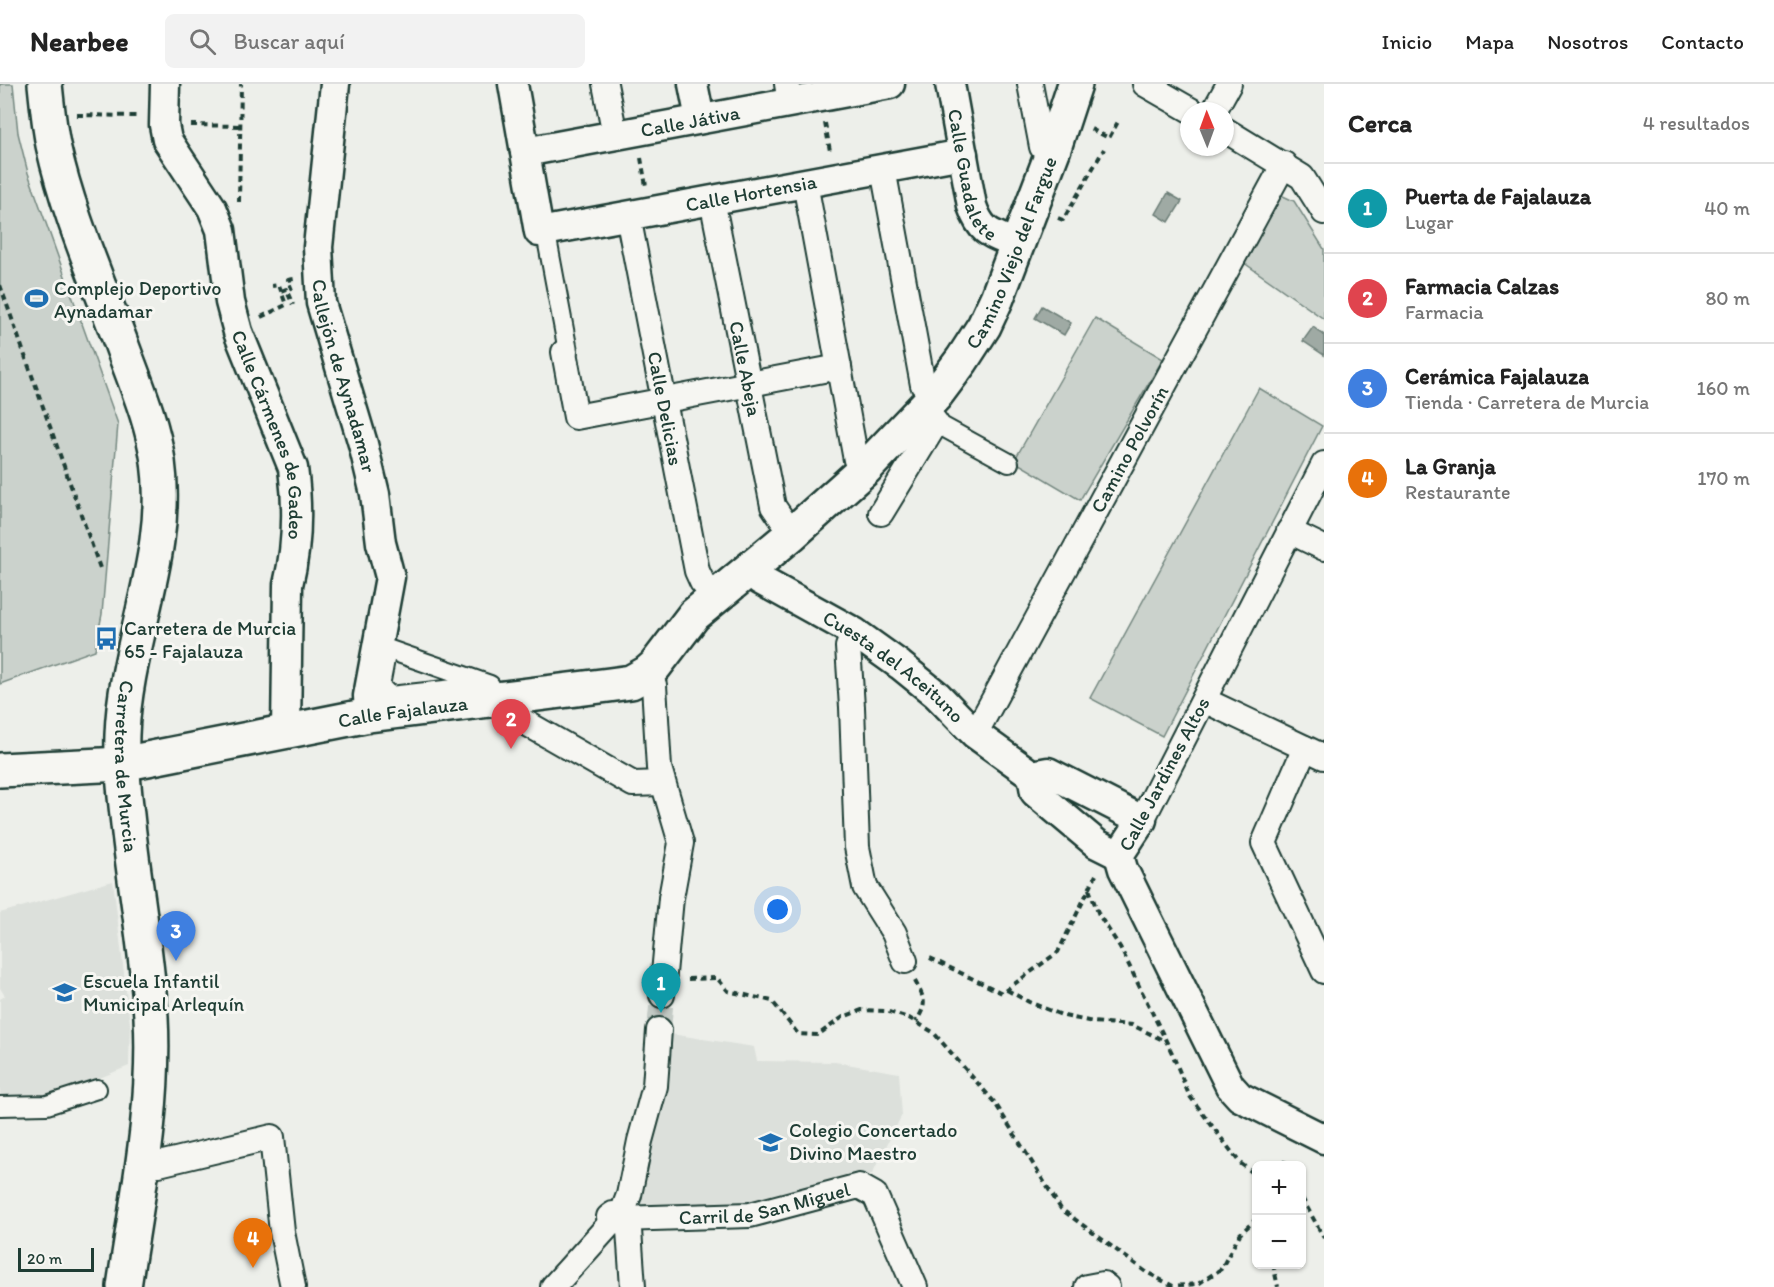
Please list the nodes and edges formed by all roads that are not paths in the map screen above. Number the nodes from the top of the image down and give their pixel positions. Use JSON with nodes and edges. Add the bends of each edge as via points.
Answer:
{"nodes":[{"id":1,"x":45,"y":84,"type":"edge"},
{"id":2,"x":165,"y":84,"type":"edge"},
{"id":3,"x":336,"y":84,"type":"edge"},
{"id":4,"x":513,"y":84,"type":"edge"},
{"id":5,"x":605,"y":84,"type":"edge"},
{"id":6,"x":693,"y":84,"type":"edge"},
{"id":7,"x":950,"y":84,"type":"edge"},
{"id":8,"x":1030,"y":84,"type":"edge"},
{"id":9,"x":1075,"y":84,"type":"edge"},
{"id":10,"x":1145,"y":84,"type":"edge"},
{"id":11,"x":1229,"y":84,"type":"edge"},
{"id":12,"x":877,"y":85,"type":"edge"},
{"id":13,"x":789,"y":93,"type":"edge"},
{"id":14,"x":1219,"y":102,"type":"edge"},
{"id":15,"x":1180,"y":104,"type":"edge"},
{"id":16,"x":700,"y":119,"type":"junction"},
{"id":17,"x":615,"y":135,"type":"junction"},
{"id":18,"x":1234,"y":135,"type":"edge"},
{"id":19,"x":1053,"y":151,"type":"junction"},
{"id":20,"x":525,"y":152,"type":"junction"},
{"id":21,"x":963,"y":154,"type":"junction"},
{"id":22,"x":1284,"y":164,"type":"junction"},
{"id":23,"x":883,"y":169,"type":"junction"},
{"id":24,"x":805,"y":183,"type":"junction"},
{"id":25,"x":712,"y":200,"type":"junction"},
{"id":26,"x":1324,"y":212,"type":"edge"},
{"id":27,"x":628,"y":216,"type":"junction"},
{"id":28,"x":543,"y":236,"type":"junction"},
{"id":29,"x":1019,"y":245,"type":"junction"},
{"id":30,"x":566,"y":352,"type":"joint"},
{"id":31,"x":839,"y":367,"type":"junction"},
{"id":32,"x":749,"y":384,"type":"junction"},
{"id":33,"x":664,"y":400,"type":"junction"},
{"id":34,"x":932,"y":409,"type":"junction"},
{"id":35,"x":1009,"y":463,"type":"dead end"},
{"id":36,"x":1324,"y":464,"type":"edge"},
{"id":37,"x":865,"y":469,"type":"junction"},
{"id":38,"x":881,"y":513,"type":"dead end"},
{"id":39,"x":1289,"y":531,"type":"junction"},
{"id":40,"x":792,"y":534,"type":"junction"},
{"id":41,"x":1324,"y":548,"type":"edge"},
{"id":42,"x":748,"y":568,"type":"junction"},
{"id":43,"x":715,"y":596,"type":"junction"},
{"id":44,"x":854,"y":632,"type":"junction"},
{"id":45,"x":380,"y":656,"type":"junction"},
{"id":46,"x":647,"y":673,"type":"junction"},
{"id":47,"x":504,"y":699,"type":"junction"},
{"id":48,"x":1203,"y":700,"type":"junction"},
{"id":49,"x":369,"y":715,"type":"junction"},
{"id":50,"x":286,"y":731,"type":"junction"},
{"id":51,"x":975,"y":734,"type":"junction"},
{"id":52,"x":1315,"y":753,"type":"edge"},
{"id":53,"x":122,"y":764,"type":"junction"},
{"id":54,"x":0,"y":770,"type":"edge"},
{"id":55,"x":1032,"y":775,"type":"junction"},
{"id":56,"x":662,"y":783,"type":"junction"},
{"id":57,"x":1142,"y":820,"type":"junction"},
{"id":58,"x":1119,"y":855,"type":"junction"},
{"id":59,"x":913,"y":958,"type":"road end"},
{"id":60,"x":1324,"y":971,"type":"edge"},
{"id":61,"x":663,"y":987,"type":"tunnel mouth"},
{"id":62,"x":659,"y":1030,"type":"tunnel mouth"},
{"id":63,"x":97,"y":1089,"type":"dead end"},
{"id":64,"x":0,"y":1106,"type":"edge"},
{"id":65,"x":1324,"y":1138,"type":"edge"},
{"id":66,"x":142,"y":1161,"type":"junction"},
{"id":67,"x":620,"y":1219,"type":"junction"},
{"id":68,"x":565,"y":1282,"type":"edge"},
{"id":69,"x":124,"y":1287,"type":"edge"},
{"id":70,"x":293,"y":1287,"type":"edge"},
{"id":71,"x":633,"y":1287,"type":"edge"},
{"id":72,"x":915,"y":1287,"type":"edge"},
{"id":73,"x":1087,"y":1287,"type":"edge"},
{"id":74,"x":1107,"y":1287,"type":"edge"}],
"edges":[{"from":1,"to":53,"type":"main road","name":"Carretera de Murcia","via":[[53,146],[69,203],[146,411],[158,464],[156,543],[125,703]]},
{"from":2,"to":50,"type":"street","name":"Calle Cármenes de Gadeo","via":[[167,140],[212,208],[221,230],[238,332],[293,468],[296,491],[293,566],[288,585]]},
{"from":3,"to":45,"type":"street","name":"Callejón de Aynadamar","via":[[318,247],[321,303],[370,474],[390,577]]},
{"from":4,"to":20,"type":"street"},
{"from":5,"to":17,"type":"street"},
{"from":6,"to":16,"type":"street"},
{"from":7,"to":21,"type":"street","name":"Calle Guadalete"},
{"from":8,"to":19,"type":"street","via":[[1042,147]]},
{"from":9,"to":19,"type":"main road","name":"Camino Viejo del Fargue"},
{"from":10,"to":15,"type":"street"},
{"from":11,"to":14,"type":"street"},
{"from":12,"to":13,"type":"street","name":"Calle Játiva"},
{"from":13,"to":16,"type":"street","name":"Calle Játiva"},
{"from":16,"to":17,"type":"street","name":"Calle Játiva"},
{"from":17,"to":20,"type":"street","name":"Calle Játiva"},
{"from":18,"to":22,"type":"street"},
{"from":19,"to":29,"type":"main road","name":"Camino Viejo del Fargue"},
{"from":20,"to":28,"type":"street"},
{"from":21,"to":23,"type":"street","name":"Calle Hortensia"},
{"from":21,"to":29,"type":"street","name":"Calle Guadalete","via":[[977,222],[989,233]]},
{"from":22,"to":26,"type":"street","via":[[1302,177]]},
{"from":22,"to":51,"type":"street","name":"Camino Polvorín"},
{"from":23,"to":24,"type":"street","name":"Calle Hortensia"},
{"from":23,"to":34,"type":"street","via":[[923,385]]},
{"from":24,"to":25,"type":"street","name":"Calle Hortensia"},
{"from":24,"to":31,"type":"street"},
{"from":25,"to":27,"type":"street","name":"Calle Hortensia"},
{"from":25,"to":32,"type":"street","name":"Calle Abeja"},
{"from":27,"to":28,"type":"street","name":"Calle Hortensia"},
{"from":27,"to":33,"type":"street","name":"Calle Delicias"},
{"from":28,"to":30,"type":"street"},
{"from":29,"to":34,"type":"main road","name":"Camino Viejo del Fargue","via":[[984,326]]},
{"from":30,"to":33,"type":"street","via":[[576,417]]},
{"from":31,"to":32,"type":"street"},
{"from":31,"to":37,"type":"street","via":[[856,460]]},
{"from":32,"to":33,"type":"street"},
{"from":32,"to":40,"type":"street","name":"Calle Abeja","via":[[773,506]]},
{"from":33,"to":43,"type":"street","name":"Calle Delicias","via":[[697,571]]},
{"from":34,"to":35,"type":"street"},
{"from":34,"to":37,"type":"main road","name":"Camino Viejo del Fargue"},
{"from":34,"to":38,"type":"street","name":"Camino Viejo del Fargue"},
{"from":36,"to":39,"type":"street","name":"Calle Jardines Altos"},
{"from":37,"to":40,"type":"main road","name":"Camino Viejo del Fargue"},
{"from":39,"to":41,"type":"street"},
{"from":39,"to":48,"type":"street","name":"Calle Jardines Altos"},
{"from":40,"to":42,"type":"main road","name":"Camino Viejo del Fargue"},
{"from":42,"to":43,"type":"main road","name":"Calle Fajalauza"},
{"from":42,"to":44,"type":"street","name":"Cuesta del Aceituno","via":[[760,580]]},
{"from":43,"to":46,"type":"main road","name":"Calle Fajalauza","via":[[694,615]]},
{"from":44,"to":51,"type":"street","name":"Cuesta del Aceituno","via":[[918,680]]},
{"from":44,"to":59,"type":"street","via":[[848,648],[857,848],[865,887]]},
{"from":45,"to":45,"type":"street","via":[[434,666],[490,685],[390,696],[380,686]]},
{"from":45,"to":49,"type":"street","name":"Callejón de Aynadamar","via":[[368,696]]},
{"from":46,"to":47,"type":"main road","name":"Calle Fajalauza","via":[[631,682]]},
{"from":46,"to":56,"type":"street","via":[[654,686]]},
{"from":47,"to":49,"type":"main road","name":"Calle Fajalauza"},
{"from":47,"to":56,"type":"street","via":[[505,711],[633,784]]},
{"from":48,"to":52,"type":"street"},
{"from":48,"to":57,"type":"street","name":"Calle Jardines Altos"},
{"from":49,"to":50,"type":"main road","name":"Calle Fajalauza"},
{"from":50,"to":53,"type":"main road","name":"Calle Fajalauza"},
{"from":51,"to":55,"type":"street","name":"Cuesta del Aceituno"},
{"from":52,"to":60,"type":"street","via":[[1264,843]]},
{"from":53,"to":54,"type":"main road","name":"Calle Fajalauza"},
{"from":53,"to":66,"type":"main road","name":"Carretera de Murcia","via":[[151,1018],[151,1085]]},
{"from":55,"to":57,"type":"street","via":[[1048,771]]},
{"from":55,"to":58,"type":"street","name":"Cuesta del Aceituno","via":[[1035,792],[1096,844]]},
{"from":56,"to":61,"type":"street","via":[[681,843],[671,898]]},
{"from":57,"to":58,"type":"street","name":"Calle Jardines Altos"},
{"from":58,"to":65,"type":"street","name":"Calle Jardines Altos","via":[[1155,938],[1230,1086],[1240,1097]]},
{"from":62,"to":67,"type":"street","via":[[655,1086]]},
{"from":63,"to":64,"type":"street","via":[[47,1105]]},
{"from":66,"to":69,"type":"main road","name":"Carretera de Murcia"},
{"from":66,"to":70,"type":"street","via":[[159,1164],[272,1137],[282,1232]]},
{"from":67,"to":68,"type":"street","name":"Carril de San Miguel","via":[[612,1214],[583,1239],[556,1272]]},
{"from":67,"to":71,"type":"street","via":[[629,1230]]},
{"from":67,"to":72,"type":"street","name":"Carril de San Miguel","via":[[750,1215],[859,1186],[875,1195]]},
{"from":73,"to":74,"type":"street"}]}
